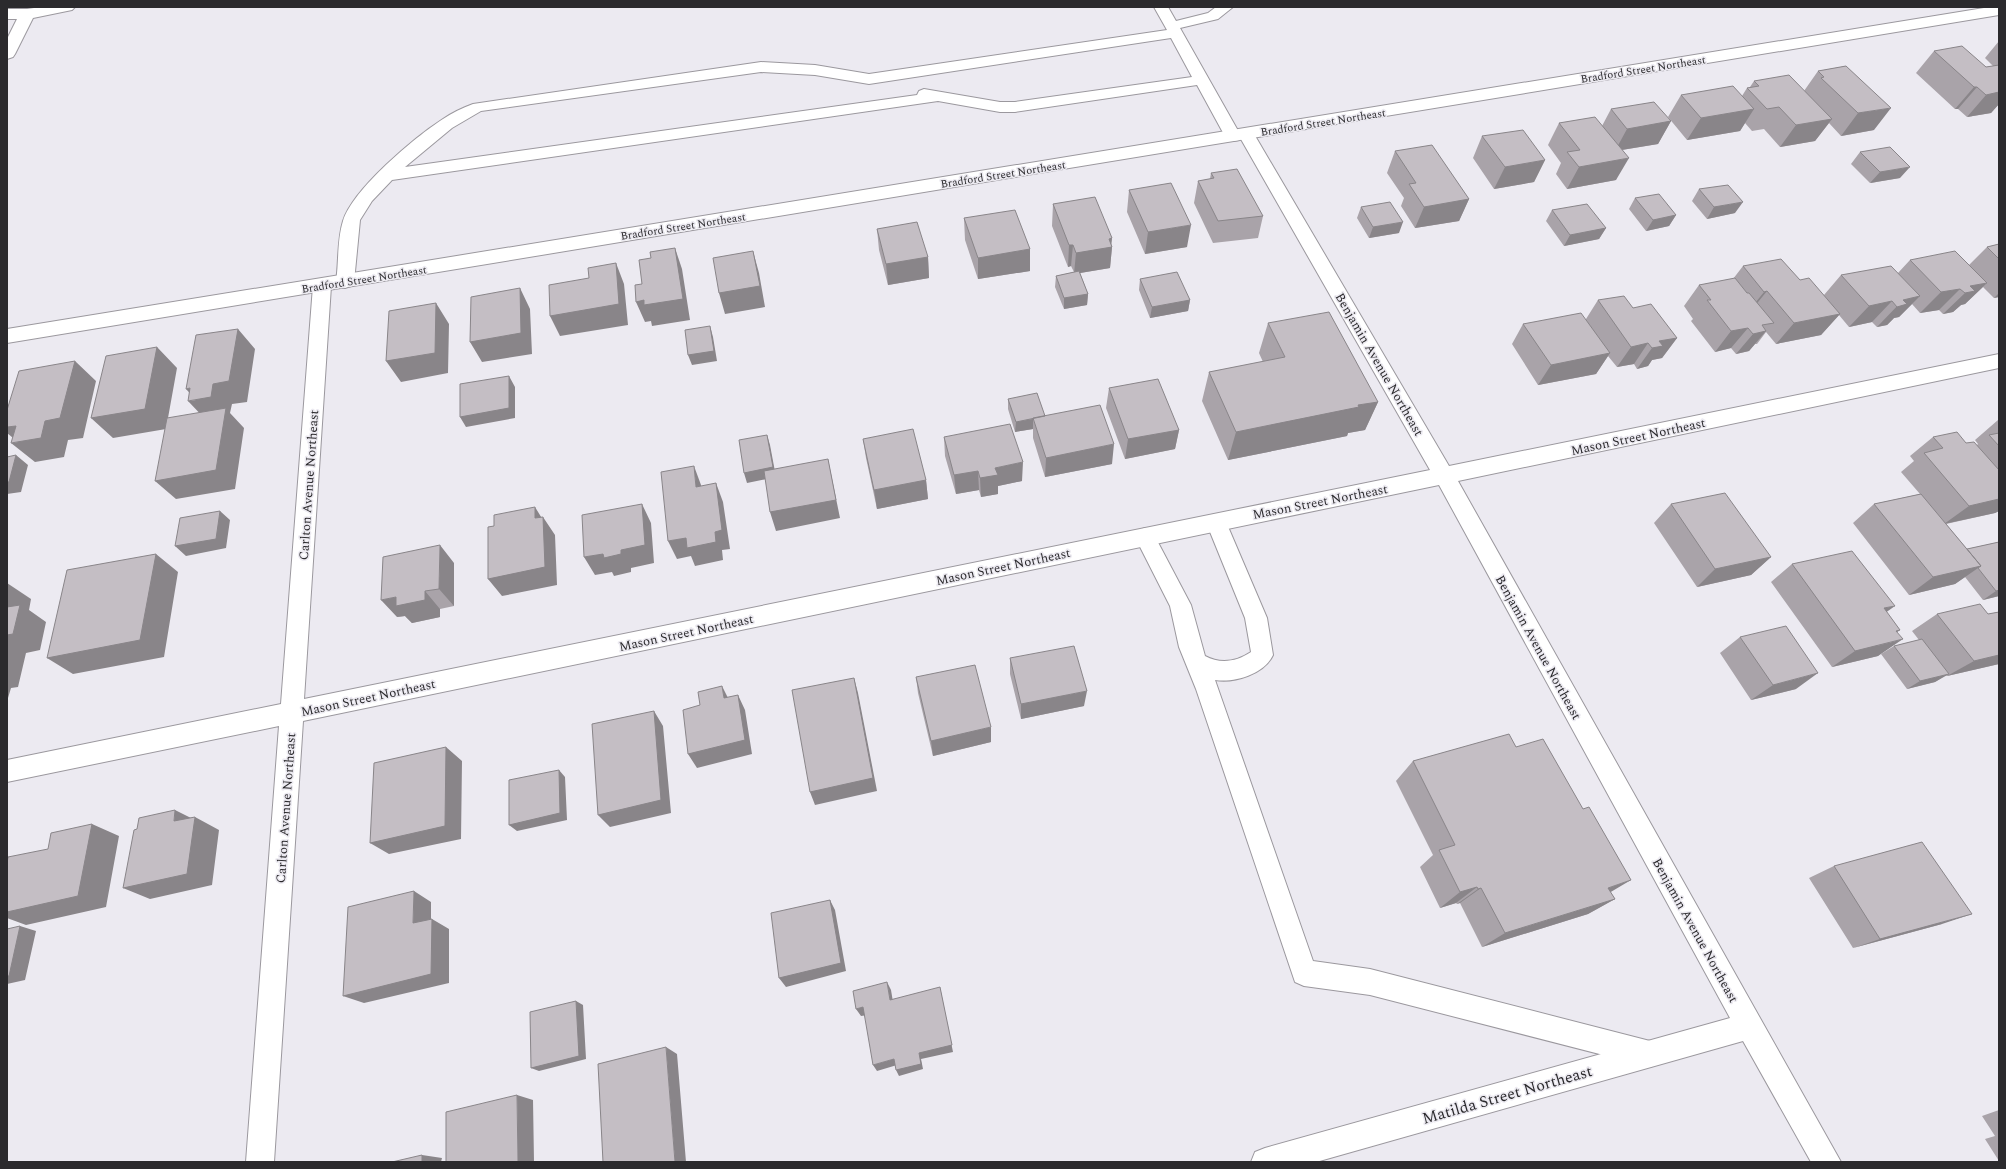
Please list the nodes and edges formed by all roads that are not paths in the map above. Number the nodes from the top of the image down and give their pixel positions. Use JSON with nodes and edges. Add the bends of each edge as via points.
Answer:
{"nodes":[{"id":1,"x":67,"y":7,"type":"edge"},
{"id":2,"x":1161,"y":7,"type":"edge"},
{"id":3,"x":1226,"y":7,"type":"edge"},
{"id":4,"x":1999,"y":10,"type":"edge"},
{"id":5,"x":7,"y":14,"type":"edge"},
{"id":6,"x":27,"y":14,"type":"junction"},
{"id":7,"x":1174,"y":29,"type":"junction"},
{"id":8,"x":7,"y":54,"type":"edge"},
{"id":9,"x":869,"y":79,"type":"junction"},
{"id":10,"x":1202,"y":80,"type":"junction"},
{"id":11,"x":936,"y":97,"type":"junction"},
{"id":12,"x":1240,"y":135,"type":"junction"},
{"id":13,"x":386,"y":175,"type":"junction"},
{"id":14,"x":346,"y":282,"type":"junction"},
{"id":15,"x":322,"y":286,"type":"junction"},
{"id":16,"x":7,"y":336,"type":"edge"},
{"id":17,"x":1999,"y":361,"type":"edge"},
{"id":18,"x":1445,"y":477,"type":"junction"},
{"id":19,"x":1216,"y":522,"type":"junction"},
{"id":20,"x":1145,"y":537,"type":"junction"},
{"id":21,"x":1197,"y":663,"type":"junction"},
{"id":22,"x":292,"y":713,"type":"junction"},
{"id":23,"x":7,"y":772,"type":"edge"},
{"id":24,"x":1749,"y":1026,"type":"junction"},
{"id":25,"x":1650,"y":1054,"type":"junction"},
{"id":26,"x":260,"y":1162,"type":"edge"},
{"id":27,"x":1265,"y":1162,"type":"edge"},
{"id":28,"x":1827,"y":1162,"type":"edge"}],
"edges":[{"from":1,"to":6,"type":"street"},
{"from":2,"to":7,"type":"lane"},
{"from":3,"to":7,"type":"lane","via":[[1213,16]]},
{"from":4,"to":12,"type":"street","name":"Bradford Street Northeast"},
{"from":5,"to":6,"type":"street"},
{"from":6,"to":8,"type":"street"},
{"from":7,"to":9,"type":"lane"},
{"from":7,"to":10,"type":"lane"},
{"from":9,"to":11,"type":"lane"},
{"from":9,"to":13,"type":"lane","via":[[837,72],[761,67],[478,107],[445,125]]},
{"from":10,"to":11,"type":"lane","via":[[1015,107]]},
{"from":10,"to":12,"type":"lane"},
{"from":11,"to":13,"type":"lane"},
{"from":12,"to":14,"type":"street","name":"Bradford Street Northeast"},
{"from":12,"to":18,"type":"street","name":"Benjamin Avenue Northeast"},
{"from":13,"to":14,"type":"lane","via":[[366,197],[352,220]]},
{"from":14,"to":15,"type":"street","name":"Bradford Street Northeast"},
{"from":15,"to":16,"type":"street","name":"Bradford Street Northeast"},
{"from":15,"to":22,"type":"street","name":"Carlton Avenue Northeast"},
{"from":17,"to":18,"type":"street","name":"Mason Street Northeast"},
{"from":18,"to":19,"type":"street","name":"Mason Street Northeast"},
{"from":18,"to":24,"type":"street","name":"Benjamin Avenue Northeast"},
{"from":19,"to":20,"type":"street","name":"Mason Street Northeast"},
{"from":19,"to":21,"type":"lane","via":[[1256,618],[1262,655],[1255,663],[1229,670],[1213,670]]},
{"from":20,"to":21,"type":"lane","via":[[1180,605],[1190,647]]},
{"from":20,"to":22,"type":"street","name":"Mason Street Northeast"},
{"from":21,"to":25,"type":"lane","via":[[1304,973],[1370,982]]},
{"from":22,"to":23,"type":"street","name":"Mason Street Northeast"},
{"from":22,"to":26,"type":"street","name":"Carlton Avenue Northeast"},
{"from":24,"to":25,"type":"street","name":"Matilda Street Northeast"},
{"from":24,"to":28,"type":"street","name":"Benjamin Avenue Northeast"},
{"from":25,"to":27,"type":"street","name":"Matilda Street Northeast"}]}
